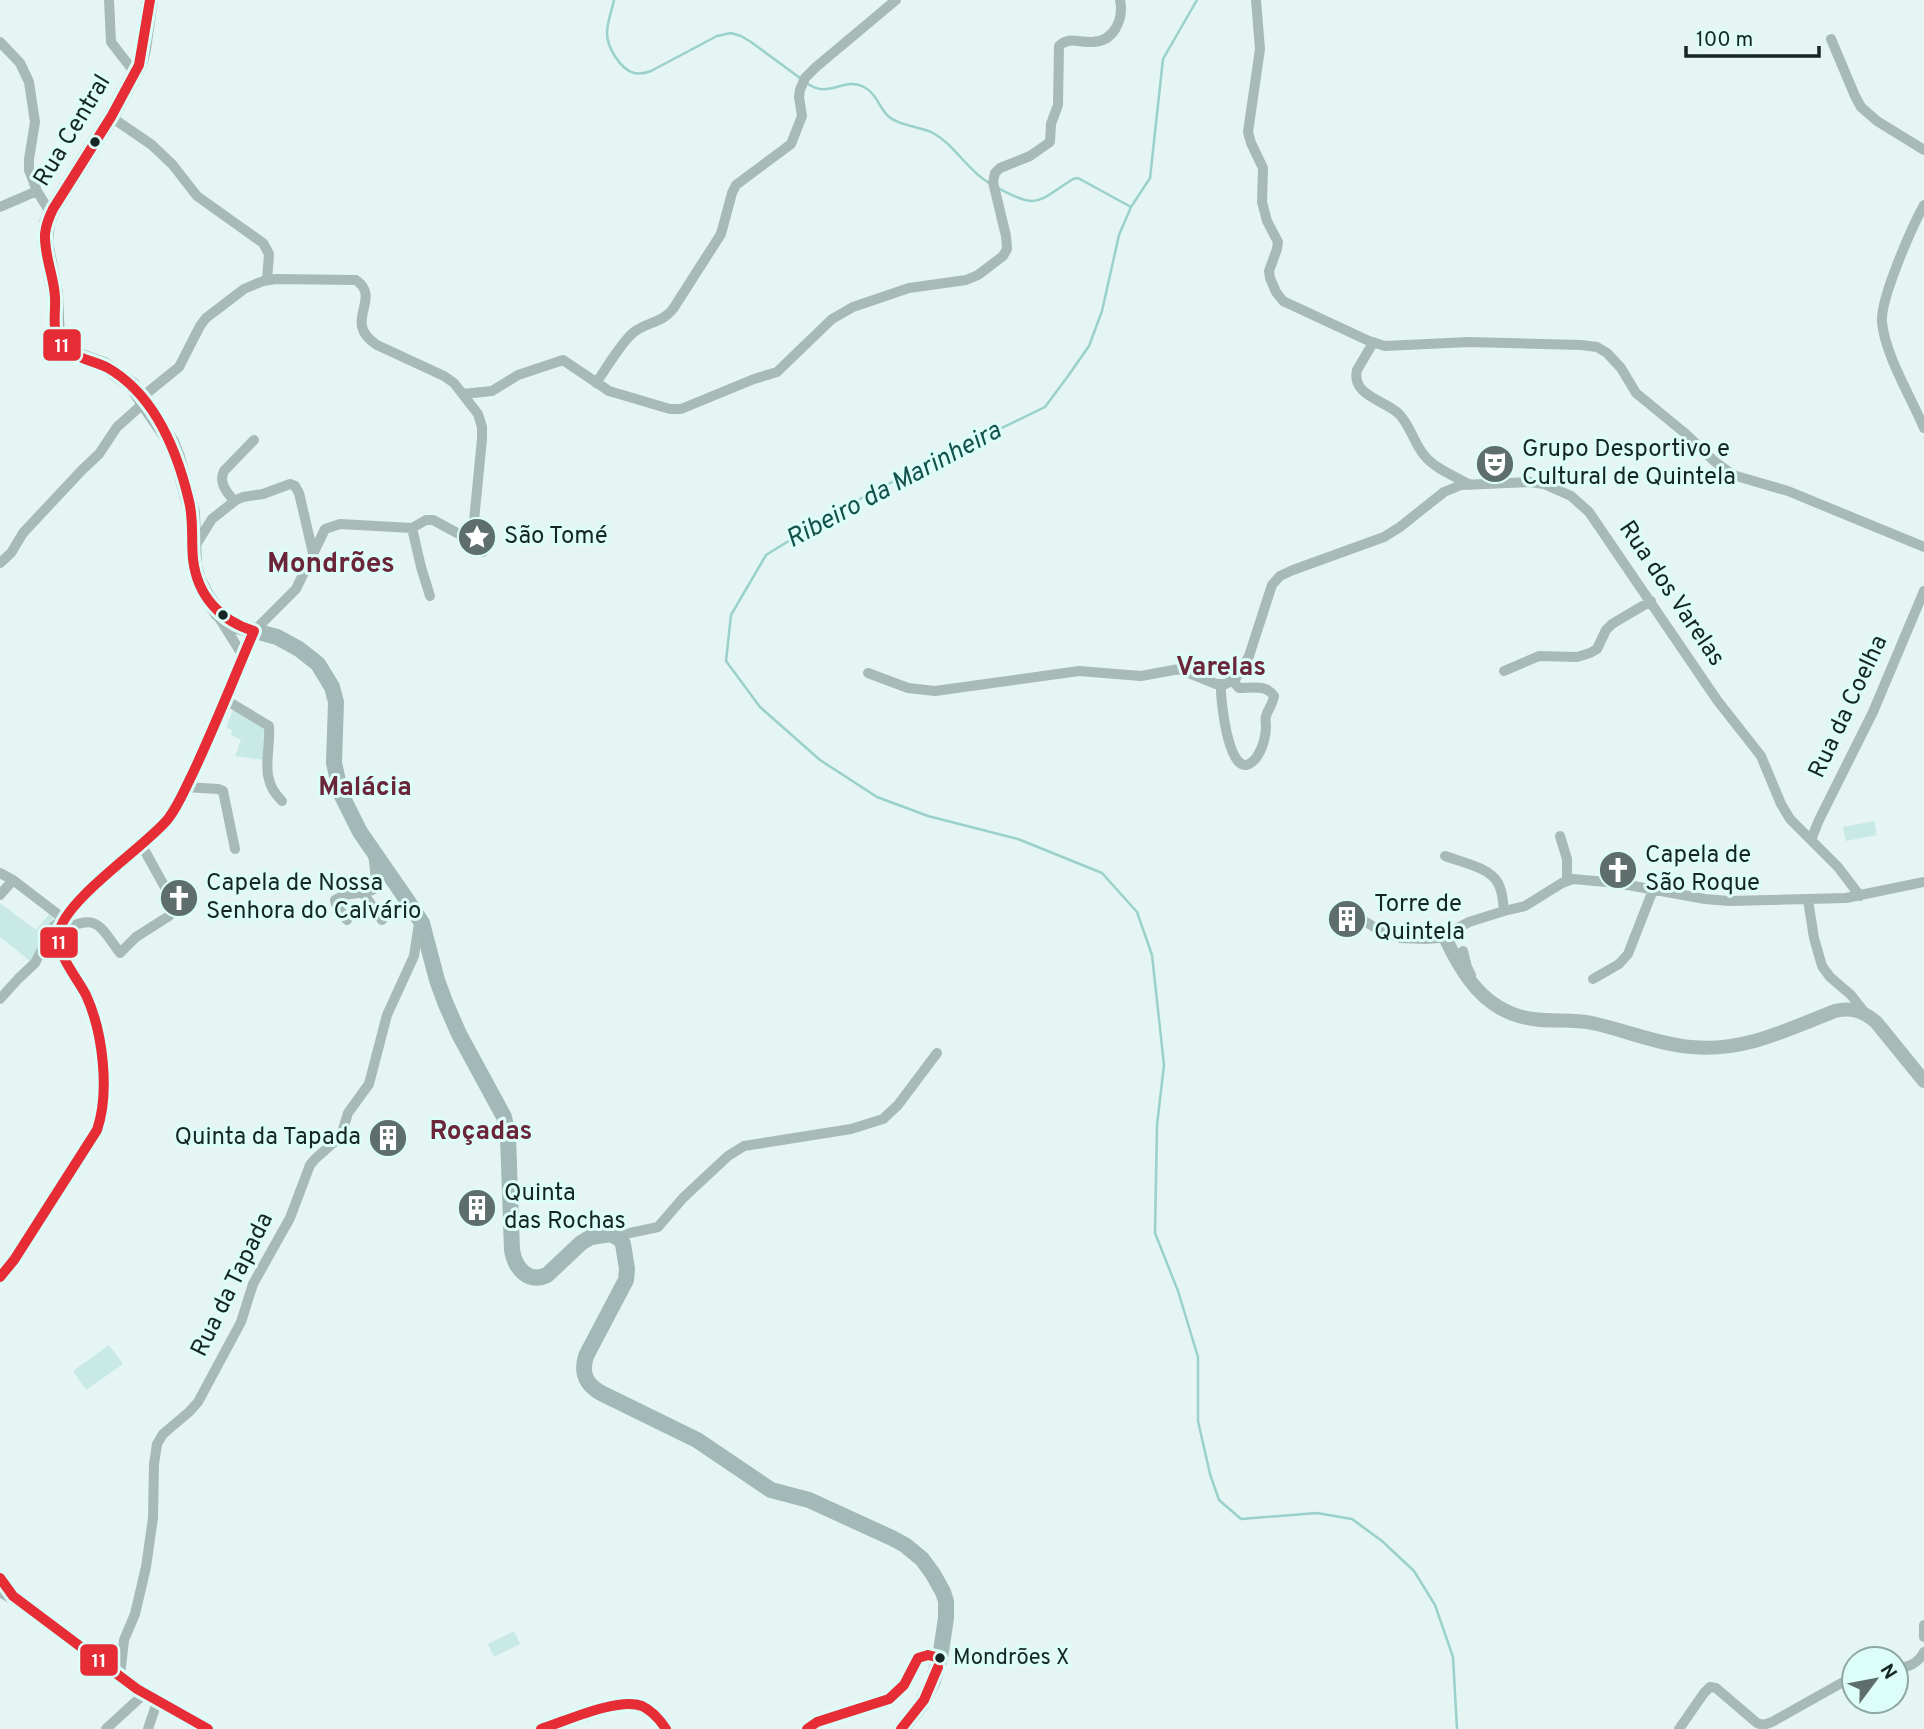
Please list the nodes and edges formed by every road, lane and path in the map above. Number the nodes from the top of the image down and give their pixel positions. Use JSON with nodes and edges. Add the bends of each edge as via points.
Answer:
{"nodes":[{"id":1,"x":109,"y":0,"type":"edge"},
{"id":2,"x":150,"y":0,"type":"edge"},
{"id":3,"x":896,"y":0,"type":"edge"},
{"id":4,"x":1120,"y":0,"type":"edge"},
{"id":5,"x":1256,"y":0,"type":"edge"},
{"id":6,"x":1831,"y":39,"type":"dead end"},
{"id":7,"x":0,"y":42,"type":"edge"},
{"id":8,"x":135,"y":73,"type":"junction"},
{"id":9,"x":111,"y":117,"type":"junction"},
{"id":10,"x":1924,"y":150,"type":"edge"},
{"id":11,"x":37,"y":191,"type":"junction"},
{"id":12,"x":1924,"y":205,"type":"edge"},
{"id":13,"x":0,"y":207,"type":"edge"},
{"id":14,"x":51,"y":214,"type":"junction"},
{"id":15,"x":267,"y":280,"type":"junction"},
{"id":16,"x":1373,"y":343,"type":"junction"},
{"id":17,"x":596,"y":383,"type":"junction"},
{"id":18,"x":463,"y":394,"type":"junction"},
{"id":19,"x":143,"y":400,"type":"junction"},
{"id":20,"x":1924,"y":428,"type":"edge"},
{"id":21,"x":254,"y":440,"type":"dead end"},
{"id":22,"x":1470,"y":485,"type":"junction"},
{"id":23,"x":234,"y":501,"type":"junction"},
{"id":24,"x":412,"y":528,"type":"junction"},
{"id":25,"x":472,"y":541,"type":"junction"},
{"id":26,"x":1924,"y":547,"type":"edge"},
{"id":27,"x":193,"y":549,"type":"junction"},
{"id":28,"x":483,"y":552,"type":"dead end"},
{"id":29,"x":313,"y":553,"type":"junction"},
{"id":30,"x":0,"y":563,"type":"edge"},
{"id":31,"x":1924,"y":591,"type":"edge"},
{"id":32,"x":430,"y":596,"type":"dead end"},
{"id":33,"x":209,"y":601,"type":"junction"},
{"id":34,"x":1651,"y":601,"type":"junction"},
{"id":35,"x":254,"y":631,"type":"junction"},
{"id":36,"x":243,"y":656,"type":"junction"},
{"id":37,"x":1504,"y":671,"type":"dead end"},
{"id":38,"x":868,"y":673,"type":"dead end"},
{"id":39,"x":1233,"y":681,"type":"junction"},
{"id":40,"x":1221,"y":685,"type":"junction"},
{"id":41,"x":224,"y":699,"type":"junction"},
{"id":42,"x":185,"y":787,"type":"junction"},
{"id":43,"x":282,"y":801,"type":"dead end"},
{"id":44,"x":1560,"y":836,"type":"dead end"},
{"id":45,"x":1811,"y":840,"type":"junction"},
{"id":46,"x":141,"y":844,"type":"junction"},
{"id":47,"x":235,"y":849,"type":"dead end"},
{"id":48,"x":373,"y":850,"type":"junction"},
{"id":49,"x":1444,"y":856,"type":"dead end"},
{"id":50,"x":0,"y":873,"type":"edge"},
{"id":51,"x":13,"y":880,"type":"junction"},
{"id":52,"x":1567,"y":881,"type":"junction"},
{"id":53,"x":1924,"y":882,"type":"edge"},
{"id":54,"x":376,"y":886,"type":"junction"},
{"id":55,"x":1653,"y":890,"type":"junction"},
{"id":56,"x":363,"y":893,"type":"junction"},
{"id":57,"x":0,"y":895,"type":"edge"},
{"id":58,"x":1860,"y":896,"type":"junction"},
{"id":59,"x":1808,"y":900,"type":"junction"},
{"id":60,"x":1350,"y":906,"type":"dead end"},
{"id":61,"x":375,"y":909,"type":"junction"},
{"id":62,"x":1504,"y":911,"type":"junction"},
{"id":63,"x":64,"y":919,"type":"junction"},
{"id":64,"x":347,"y":920,"type":"dead end"},
{"id":65,"x":382,"y":920,"type":"dead end"},
{"id":66,"x":420,"y":920,"type":"junction"},
{"id":67,"x":59,"y":931,"type":"junction"},
{"id":68,"x":1444,"y":935,"type":"junction"},
{"id":69,"x":1463,"y":951,"type":"dead end"},
{"id":70,"x":1593,"y":979,"type":"dead end"},
{"id":71,"x":0,"y":999,"type":"edge"},
{"id":72,"x":1503,"y":1008,"type":"junction"},
{"id":73,"x":1867,"y":1016,"type":"junction"},
{"id":74,"x":937,"y":1053,"type":"dead end"},
{"id":75,"x":1924,"y":1081,"type":"edge"},
{"id":76,"x":618,"y":1237,"type":"junction"},
{"id":77,"x":0,"y":1277,"type":"edge"},
{"id":78,"x":0,"y":1578,"type":"edge"},
{"id":79,"x":7,"y":1593,"type":"edge"},
{"id":80,"x":1924,"y":1625,"type":"edge"},
{"id":81,"x":1924,"y":1637,"type":"edge"},
{"id":82,"x":1924,"y":1653,"type":"edge"},
{"id":83,"x":940,"y":1658,"type":"junction"},
{"id":84,"x":1910,"y":1665,"type":"edge"},
{"id":85,"x":120,"y":1676,"type":"junction"},
{"id":86,"x":1840,"y":1684,"type":"edge"},
{"id":87,"x":144,"y":1694,"type":"junction"},
{"id":88,"x":157,"y":1702,"type":"junction"},
{"id":89,"x":106,"y":1729,"type":"edge"},
{"id":90,"x":148,"y":1729,"type":"edge"},
{"id":91,"x":208,"y":1729,"type":"edge"},
{"id":92,"x":541,"y":1729,"type":"edge"},
{"id":93,"x":666,"y":1729,"type":"edge"},
{"id":94,"x":807,"y":1729,"type":"edge"},
{"id":95,"x":901,"y":1729,"type":"edge"},
{"id":96,"x":1679,"y":1729,"type":"edge"}],
"edges":[{"from":1,"to":8,"type":"street","via":[[111,42]]},
{"from":2,"to":8,"type":"main road","name":"Rua Central","via":[[143,53]]},
{"from":3,"to":17,"type":"street","via":[[804,80],[799,94],[802,116],[793,142],[734,187],[721,234],[673,309],[630,335]]},
{"from":4,"to":17,"type":"street","via":[[1122,15],[1106,37],[1094,43],[1071,40],[1060,44],[1058,107],[1049,143],[994,175],[1007,249],[974,278],[909,288],[853,307],[832,319],[777,372],[685,408],[617,394]]},
{"from":5,"to":16,"type":"street","via":[[1260,52],[1248,129],[1264,171],[1261,197],[1266,219],[1278,240],[1270,280],[1288,304]]},
{"from":6,"to":10,"type":"street","via":[[1861,107]]},
{"from":7,"to":11,"type":"street","via":[[20,63],[29,82],[35,126],[29,166]]},
{"from":8,"to":9,"type":"main road","name":"Rua Central"},
{"from":9,"to":14,"type":"main road","name":"Rua Central"},
{"from":9,"to":15,"type":"street","via":[[152,145],[199,198],[265,245]]},
{"from":11,"to":13,"type":"street"},
{"from":11,"to":14,"type":"street"},
{"from":12,"to":20,"type":"street","via":[[1881,313],[1890,351]]},
{"from":14,"to":19,"type":"main road","name":"Rua Central","via":[[45,242],[59,342],[70,353],[107,366]]},
{"from":15,"to":18,"type":"street","via":[[356,280],[366,293],[360,322],[367,337],[447,378]]},
{"from":15,"to":19,"type":"street","via":[[241,291],[206,318],[179,367]]},
{"from":16,"to":22,"type":"street","via":[[1357,370],[1359,385],[1398,413],[1428,459]]},
{"from":16,"to":26,"type":"street","via":[[1398,347],[1473,342],[1597,347],[1619,365],[1636,393],[1733,475],[1788,491]]},
{"from":17,"to":18,"type":"street","via":[[561,360],[515,376],[492,391]]},
{"from":18,"to":25,"type":"street","via":[[478,414],[482,431]]},
{"from":19,"to":27,"type":"main road","name":"Rua Central","via":[[175,452],[192,513]]},
{"from":19,"to":30,"type":"street"},
{"from":21,"to":23,"type":"street","via":[[222,476]]},
{"from":22,"to":34,"type":"street","name":"Rua dos Varelas","via":[[1536,482],[1571,496],[1589,512]]},
{"from":22,"to":39,"type":"street","name":"Rua dos Varelas","via":[[1444,492],[1384,537],[1280,576],[1269,591],[1249,656]]},
{"from":23,"to":27,"type":"street","via":[[212,519]]},
{"from":23,"to":29,"type":"street","via":[[293,485]]},
{"from":24,"to":25,"type":"street","via":[[433,520]]},
{"from":24,"to":29,"type":"street","via":[[334,524],[324,531]]},
{"from":24,"to":32,"type":"street"},
{"from":25,"to":28,"type":"street"},
{"from":27,"to":33,"type":"main road","name":"Rua Central","via":[[197,575]]},
{"from":29,"to":35,"type":"street","via":[[296,589]]},
{"from":31,"to":45,"type":"street","name":"Rua da Coelha","via":[[1873,712]]},
{"from":33,"to":35,"type":"main road","via":[[230,623]]},
{"from":33,"to":36,"type":"street"},
{"from":34,"to":37,"type":"street","via":[[1612,624],[1590,653],[1539,656]]},
{"from":34,"to":45,"type":"street","name":"Rua dos Varelas","via":[[1761,756],[1785,811]]},
{"from":35,"to":36,"type":"street"},
{"from":35,"to":48,"type":"main road","via":[[296,647],[318,664],[328,680],[336,702],[337,783],[350,815]]},
{"from":36,"to":41,"type":"street"},
{"from":38,"to":40,"type":"street","via":[[927,691],[1079,671],[1133,676],[1179,669]]},
{"from":39,"to":40,"type":"street"},
{"from":39,"to":40,"type":"street","via":[[1239,688],[1261,688],[1275,696],[1266,717],[1263,744],[1249,764],[1237,759],[1228,744]]},
{"from":41,"to":42,"type":"street"},
{"from":41,"to":43,"type":"street","via":[[269,726],[268,775],[272,790]]},
{"from":42,"to":46,"type":"street","via":[[166,821]]},
{"from":42,"to":47,"type":"street","via":[[223,791]]},
{"from":44,"to":52,"type":"street"},
{"from":45,"to":58,"type":"street","name":"Rua dos Varelas"},
{"from":46,"to":63,"type":"street"},
{"from":46,"to":67,"type":"street","via":[[172,900],[171,915],[120,953],[95,922]]},
{"from":48,"to":54,"type":"street"},
{"from":48,"to":66,"type":"main road"},
{"from":49,"to":62,"type":"street","via":[[1481,869],[1496,880]]},
{"from":50,"to":51,"type":"street"},
{"from":51,"to":57,"type":"street"},
{"from":51,"to":63,"type":"street"},
{"from":52,"to":55,"type":"street","via":[[1597,880]]},
{"from":52,"to":62,"type":"street","via":[[1525,906]]},
{"from":53,"to":58,"type":"street"},
{"from":54,"to":56,"type":"street"},
{"from":54,"to":61,"type":"street"},
{"from":55,"to":59,"type":"street","via":[[1716,900]]},
{"from":55,"to":70,"type":"street","via":[[1628,954]]},
{"from":56,"to":61,"type":"street"},
{"from":56,"to":64,"type":"street","via":[[345,894],[336,900]]},
{"from":58,"to":59,"type":"street"},
{"from":59,"to":73,"type":"street","via":[[1822,966]]},
{"from":60,"to":68,"type":"street","via":[[1364,921],[1390,934],[1412,939]]},
{"from":61,"to":65,"type":"street"},
{"from":62,"to":68,"type":"street"},
{"from":63,"to":67,"type":"street"},
{"from":63,"to":71,"type":"street","via":[[55,924],[35,963]]},
{"from":66,"to":76,"type":"main road","via":[[443,997],[505,1120],[515,1264],[531,1277],[540,1278],[588,1238]]},
{"from":66,"to":85,"type":"street","name":"Rua da Tapada","via":[[414,956],[387,1015],[367,1087],[348,1113],[341,1136],[310,1165],[290,1218],[253,1284],[241,1322],[198,1402],[157,1444],[145,1571],[124,1640]]},
{"from":67,"to":77,"type":"street","via":[[63,952],[96,1026],[103,1114]]},
{"from":68,"to":72,"type":"street","via":[[1469,982]]},
{"from":69,"to":72,"type":"street","via":[[1470,973]]},
{"from":72,"to":73,"type":"street","via":[[1529,1019],[1588,1022],[1710,1048],[1760,1041],[1839,1010]]},
{"from":73,"to":75,"type":"street"},
{"from":74,"to":76,"type":"street","via":[[886,1116],[851,1129],[744,1146],[683,1198],[661,1225]]},
{"from":76,"to":83,"type":"main road","via":[[625,1249],[627,1277],[585,1359],[588,1384],[697,1440],[771,1490],[813,1502],[917,1554],[946,1601]]},
{"from":78,"to":79,"type":"street"},
{"from":79,"to":85,"type":"street"},
{"from":80,"to":81,"type":"street"},
{"from":82,"to":84,"type":"street"},
{"from":83,"to":94,"type":"street","via":[[918,1658],[900,1690],[889,1699]]},
{"from":83,"to":95,"type":"main road","via":[[924,1700]]},
{"from":85,"to":87,"type":"street"},
{"from":86,"to":96,"type":"street","via":[[1763,1725],[1710,1687]]},
{"from":87,"to":88,"type":"street"},
{"from":87,"to":89,"type":"street"},
{"from":88,"to":90,"type":"street"},
{"from":88,"to":91,"type":"street"},
{"from":92,"to":93,"type":"street","via":[[625,1702],[652,1712]]}]}
